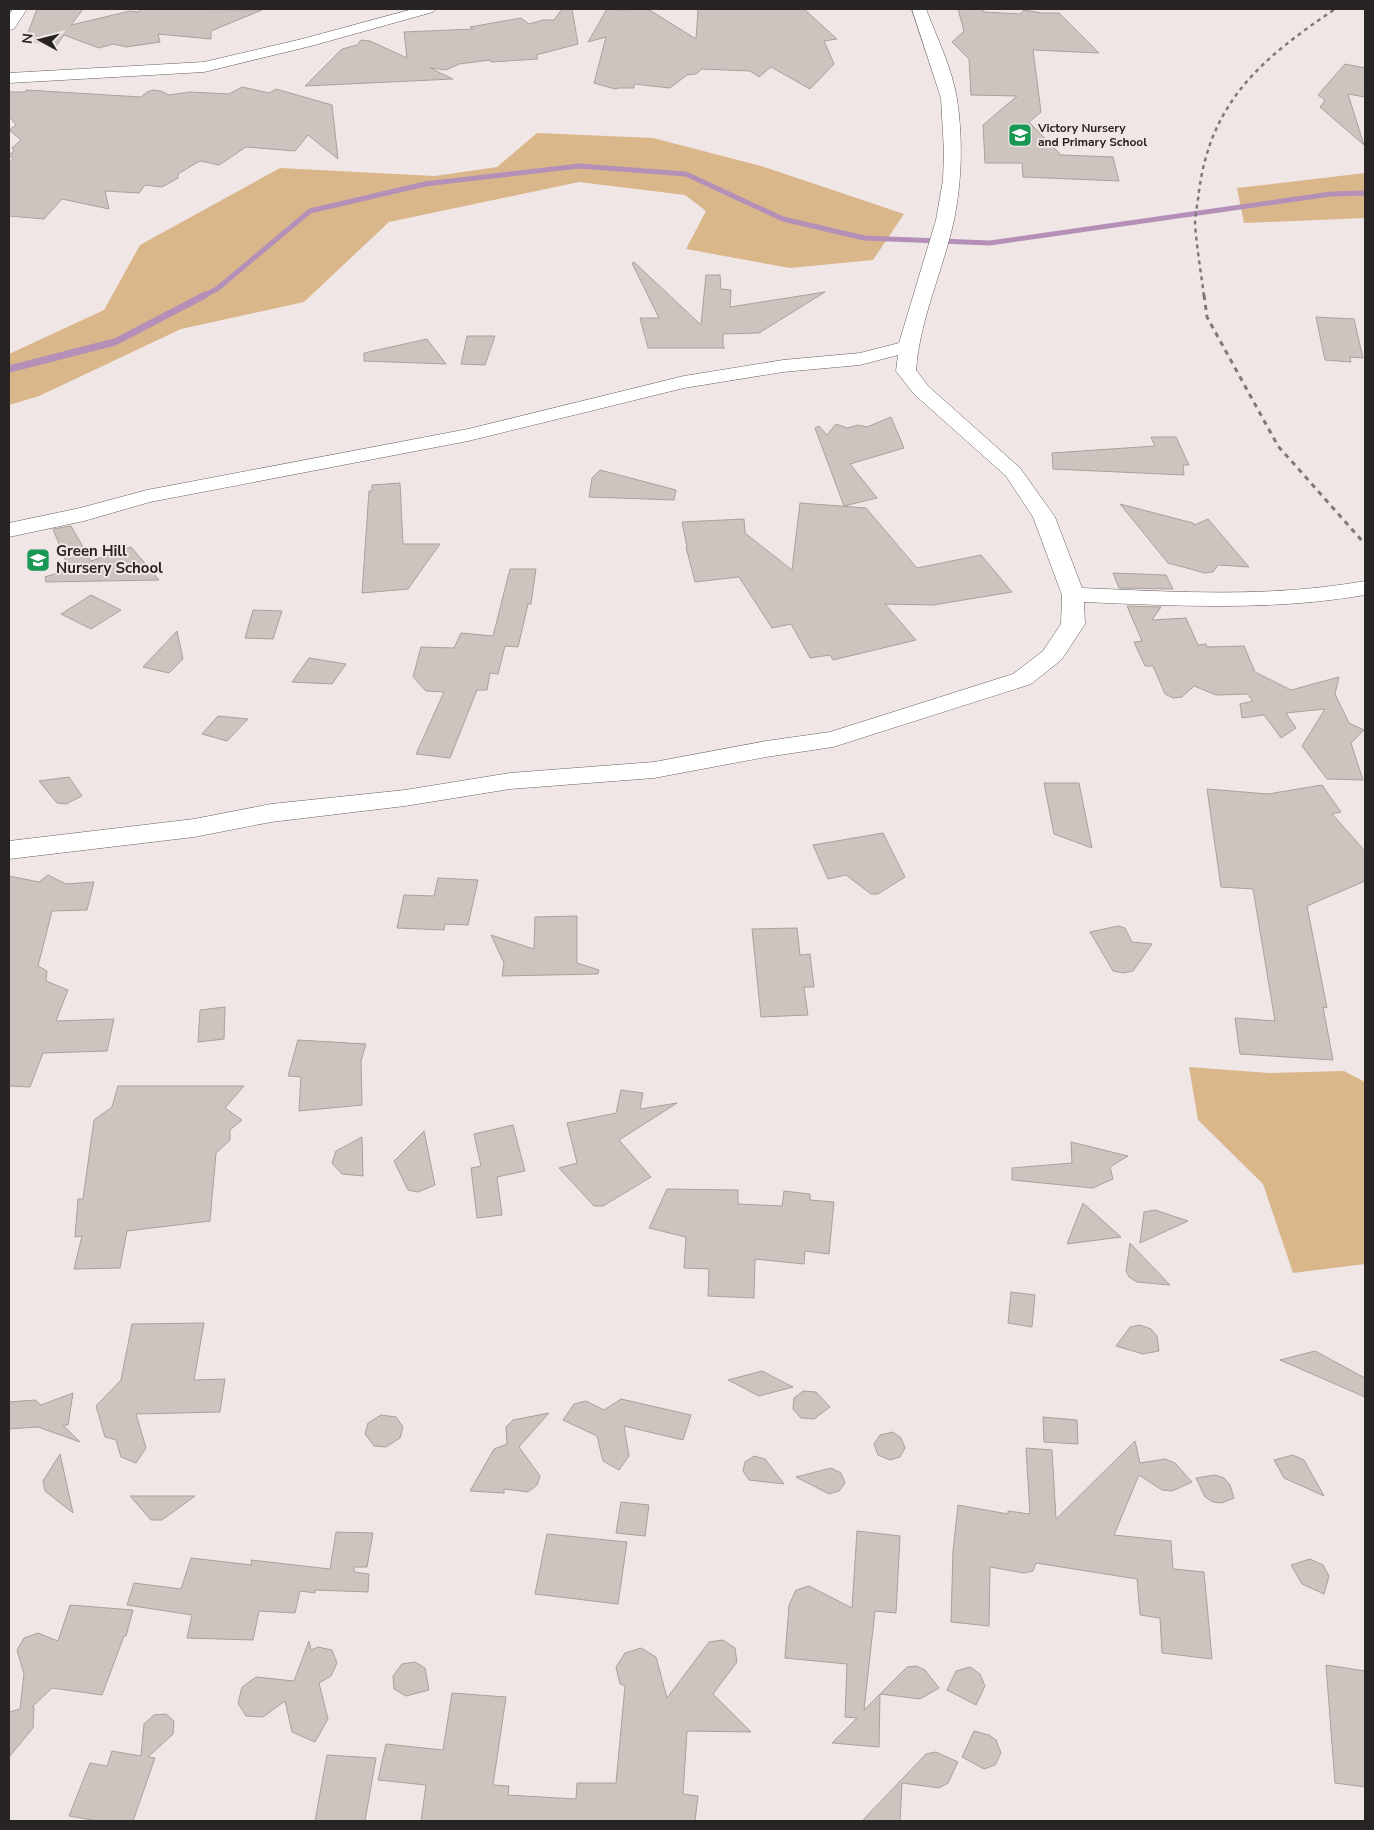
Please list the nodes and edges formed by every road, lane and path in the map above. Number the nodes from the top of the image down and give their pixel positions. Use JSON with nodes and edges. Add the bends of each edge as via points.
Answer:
{"nodes":[{"id":1,"x":20,"y":9,"type":"edge"},
{"id":2,"x":384,"y":9,"type":"edge"},
{"id":3,"x":428,"y":9,"type":"edge"},
{"id":4,"x":919,"y":9,"type":"edge"},
{"id":5,"x":9,"y":26,"type":"edge"},
{"id":6,"x":9,"y":66,"type":"edge"},
{"id":7,"x":9,"y":78,"type":"edge"},
{"id":8,"x":908,"y":346,"type":"junction"},
{"id":9,"x":860,"y":359,"type":"junction"},
{"id":10,"x":906,"y":371,"type":"junction"},
{"id":11,"x":9,"y":530,"type":"edge"},
{"id":12,"x":1365,"y":588,"type":"edge"},
{"id":13,"x":1073,"y":595,"type":"junction"},
{"id":14,"x":9,"y":850,"type":"edge"}],
"edges":[{"from":1,"to":5,"type":"street"},
{"from":2,"to":6,"type":"street","via":[[198,55]]},
{"from":3,"to":7,"type":"street","via":[[204,67]]},
{"from":4,"to":8,"type":"street","via":[[949,98],[952,152],[944,220]]},
{"from":8,"to":9,"type":"street"},
{"from":8,"to":10,"type":"street"},
{"from":9,"to":10,"type":"street"},
{"from":9,"to":11,"type":"street","via":[[782,366],[684,382],[468,435],[147,496]]},
{"from":10,"to":13,"type":"street","via":[[921,390],[1013,472],[1044,517]]},
{"from":12,"to":13,"type":"street","via":[[1278,600]]},
{"from":13,"to":14,"type":"street","via":[[1073,624],[1052,656],[1022,679],[833,739],[654,770],[510,781],[405,798],[271,813],[194,828]]}]}
